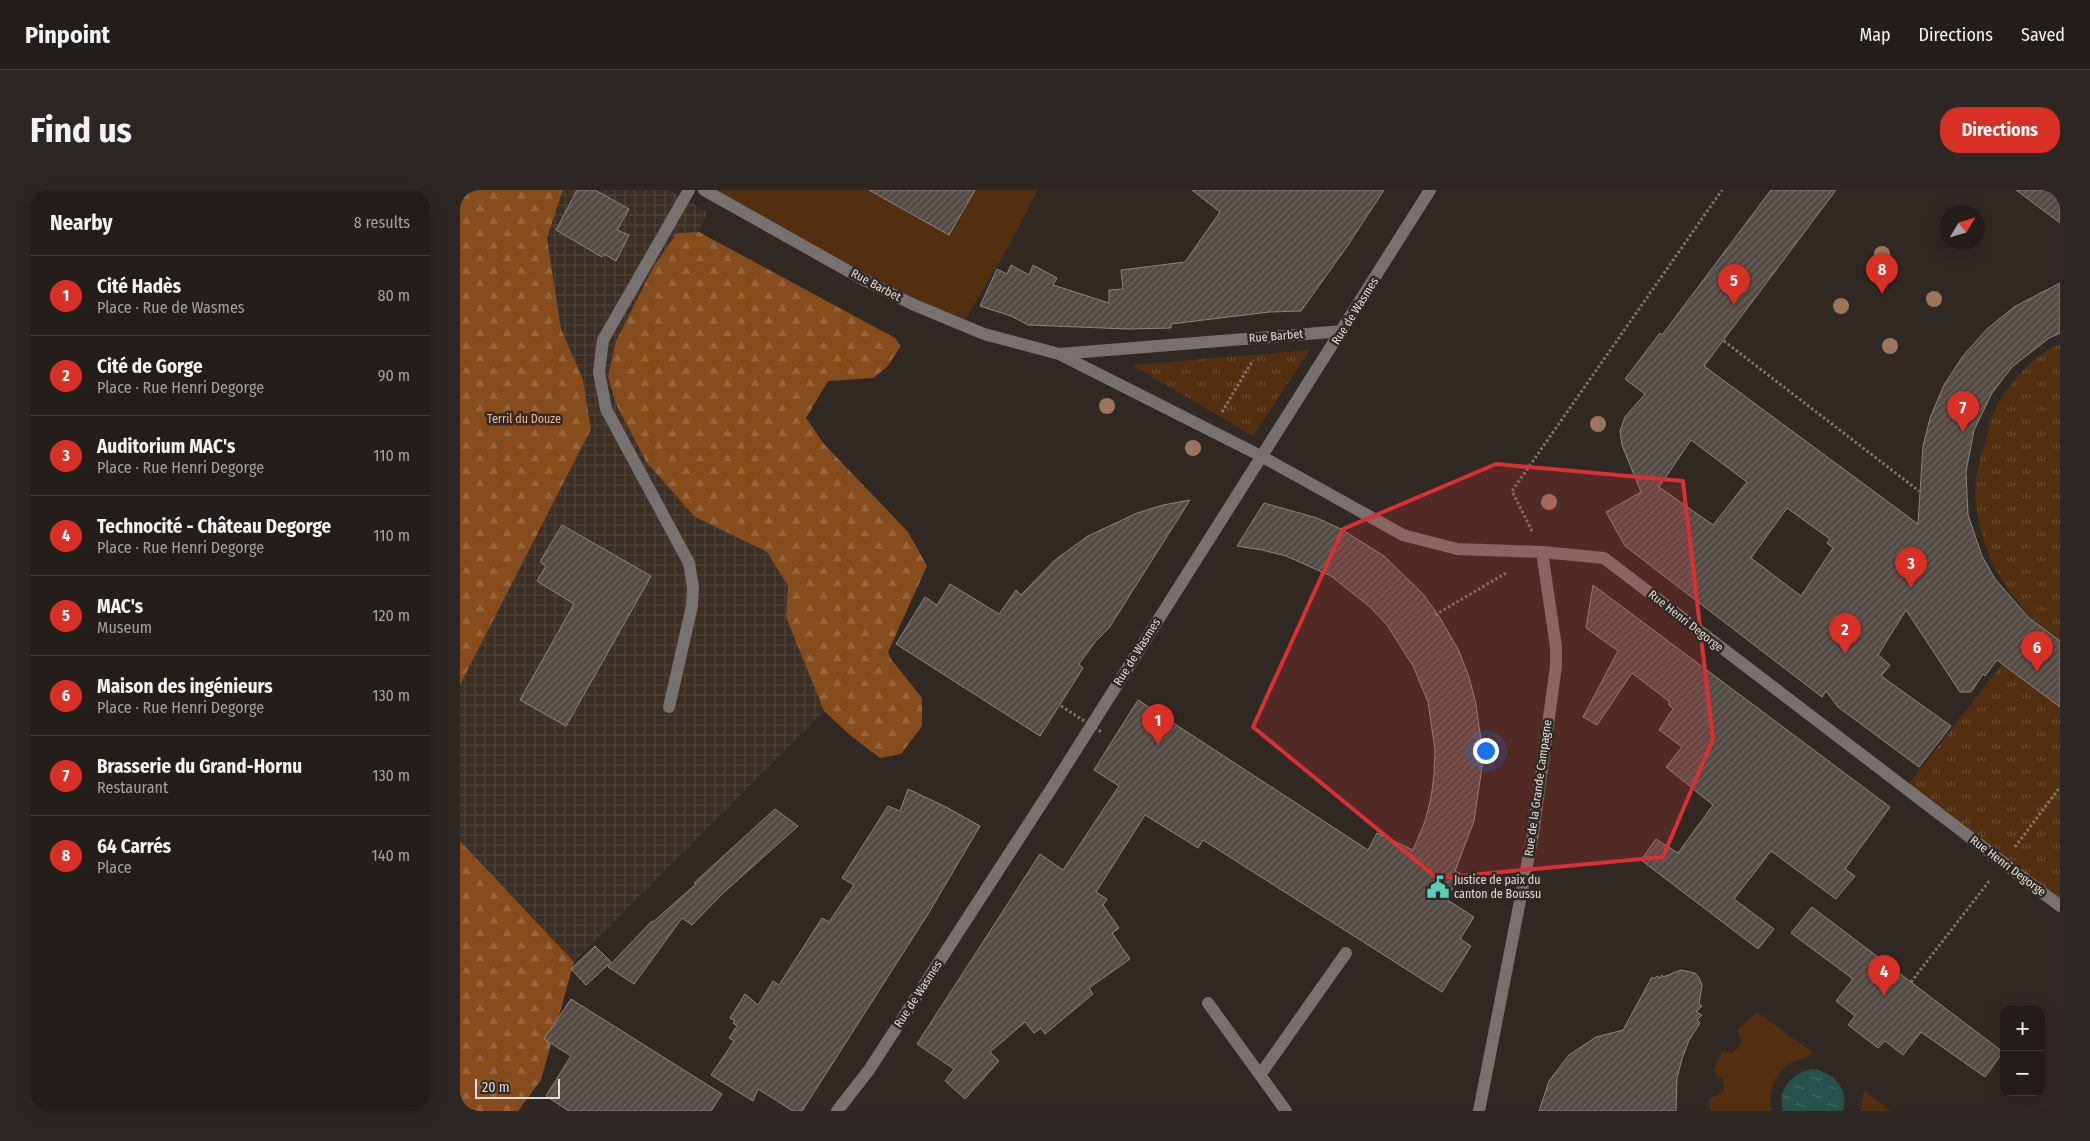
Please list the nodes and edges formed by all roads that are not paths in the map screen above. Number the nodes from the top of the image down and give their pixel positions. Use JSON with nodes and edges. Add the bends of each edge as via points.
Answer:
{"nodes":[{"id":1,"x":689,"y":190,"type":"edge"},
{"id":2,"x":704,"y":190,"type":"edge"},
{"id":3,"x":1430,"y":190,"type":"edge"},
{"id":4,"x":1343,"y":331,"type":"junction"},
{"id":5,"x":1059,"y":354,"type":"junction"},
{"id":6,"x":1261,"y":456,"type":"junction"},
{"id":7,"x":1542,"y":552,"type":"junction"},
{"id":8,"x":669,"y":707,"type":"dead end"},
{"id":9,"x":2060,"y":906,"type":"edge"},
{"id":10,"x":1346,"y":952,"type":"dead end"},
{"id":11,"x":1208,"y":1003,"type":"dead end"},
{"id":12,"x":1260,"y":1075,"type":"junction"},
{"id":13,"x":837,"y":1111,"type":"edge"},
{"id":14,"x":1286,"y":1111,"type":"edge"},
{"id":15,"x":1479,"y":1111,"type":"edge"}],
"edges":[{"from":1,"to":8,"type":"street","via":[[603,340],[598,372],[606,409],[689,563],[692,606]]},
{"from":2,"to":5,"type":"street","name":"Rue Barbet","via":[[912,304],[984,334]]},
{"from":3,"to":4,"type":"street","name":"Rue de Wasmes"},
{"from":4,"to":5,"type":"street","name":"Rue Barbet"},
{"from":4,"to":6,"type":"street","name":"Rue de Wasmes"},
{"from":5,"to":6,"type":"street","name":"Rue Barbet"},
{"from":6,"to":7,"type":"street","name":"Rue Henri Degorge","via":[[1403,535],[1457,548]]},
{"from":6,"to":13,"type":"street","name":"Rue de Wasmes","via":[[869,1070]]},
{"from":7,"to":9,"type":"street","name":"Rue Henri Degorge","via":[[1604,558]]},
{"from":7,"to":15,"type":"street","name":"Rue de la Grande Campagne","via":[[1556,666],[1533,834]]},
{"from":10,"to":12,"type":"street"},
{"from":11,"to":12,"type":"street"},
{"from":12,"to":14,"type":"street"}]}
